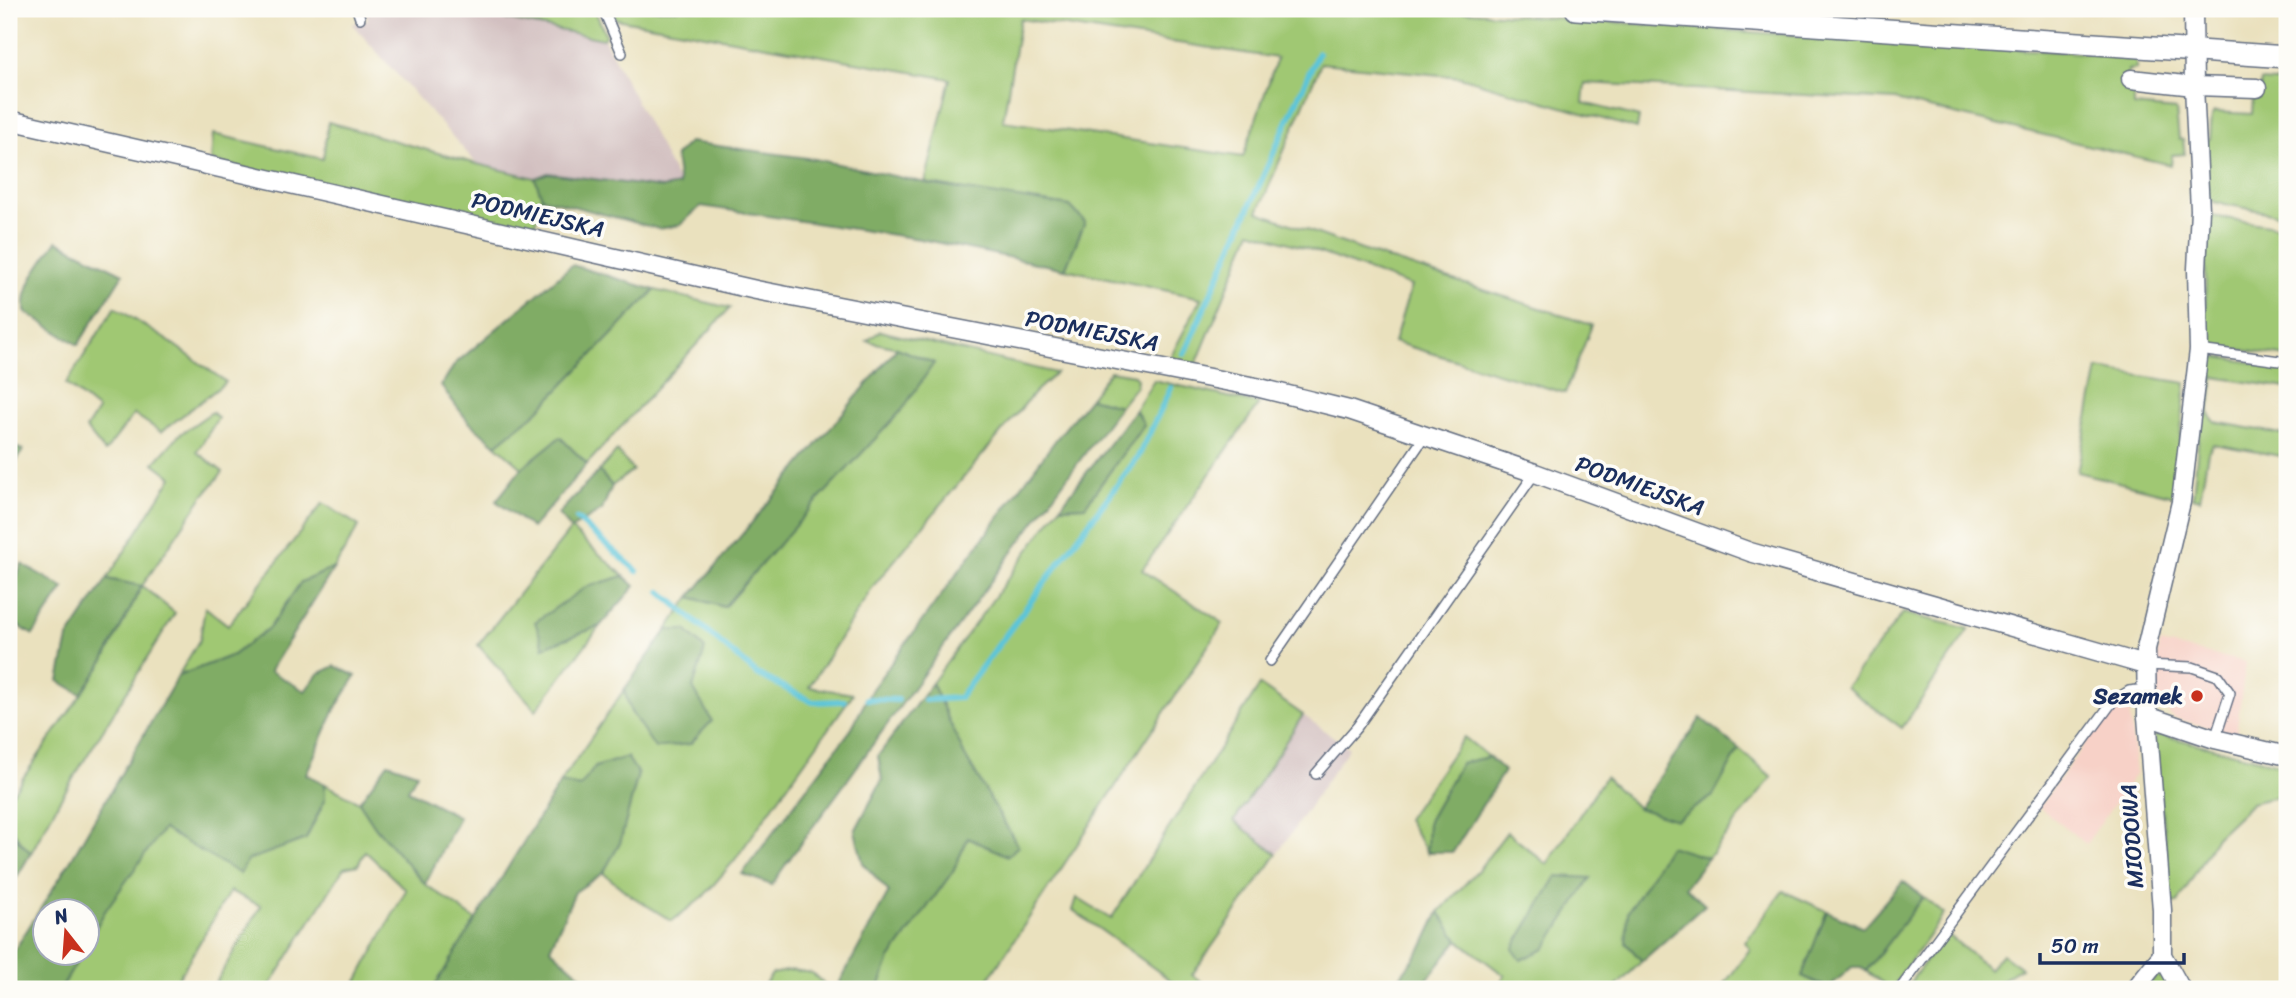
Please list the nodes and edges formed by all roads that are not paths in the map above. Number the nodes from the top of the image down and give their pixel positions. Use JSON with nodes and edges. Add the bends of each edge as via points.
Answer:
{"nodes":[{"id":1,"x":603,"y":9,"type":"edge"},
{"id":2,"x":1576,"y":9,"type":"edge"},
{"id":3,"x":2193,"y":9,"type":"edge"},
{"id":4,"x":2194,"y":51,"type":"junction"},
{"id":5,"x":622,"y":53,"type":"dead end"},
{"id":6,"x":2287,"y":57,"type":"edge"},
{"id":7,"x":2131,"y":79,"type":"dead end"},
{"id":8,"x":2194,"y":86,"type":"junction"},
{"id":9,"x":2257,"y":88,"type":"dead end"},
{"id":10,"x":9,"y":120,"type":"edge"},
{"id":11,"x":2199,"y":350,"type":"junction"},
{"id":12,"x":2287,"y":362,"type":"edge"},
{"id":13,"x":1425,"y":436,"type":"junction"},
{"id":14,"x":1535,"y":473,"type":"junction"},
{"id":15,"x":1270,"y":661,"type":"dead end"},
{"id":16,"x":2145,"y":665,"type":"junction"},
{"id":17,"x":2146,"y":689,"type":"junction"},
{"id":18,"x":2147,"y":716,"type":"junction"},
{"id":19,"x":2215,"y":739,"type":"junction"},
{"id":20,"x":2287,"y":756,"type":"edge"},
{"id":21,"x":1316,"y":774,"type":"dead end"},
{"id":22,"x":2162,"y":955,"type":"junction"},
{"id":23,"x":1900,"y":989,"type":"edge"},
{"id":24,"x":2136,"y":989,"type":"edge"},
{"id":25,"x":2181,"y":989,"type":"edge"}],
"edges":[{"from":1,"to":5,"type":"lane"},
{"from":2,"to":4,"type":"street"},
{"from":3,"to":4,"type":"street","name":"MIODOWA"},
{"from":4,"to":6,"type":"street"},
{"from":4,"to":8,"type":"street","name":"MIODOWA"},
{"from":7,"to":8,"type":"street"},
{"from":8,"to":9,"type":"street"},
{"from":8,"to":11,"type":"street","name":"MIODOWA","via":[[2200,210]]},
{"from":10,"to":13,"type":"street","name":"PODMIEJSKA","via":[[756,290],[1256,387],[1349,410]]},
{"from":11,"to":12,"type":"lane"},
{"from":11,"to":16,"type":"street","name":"MIODOWA","via":[[2180,502]]},
{"from":13,"to":14,"type":"street","name":"PODMIEJSKA"},
{"from":13,"to":15,"type":"lane"},
{"from":14,"to":16,"type":"street","name":"PODMIEJSKA","via":[[1750,552]]},
{"from":14,"to":21,"type":"lane","via":[[1357,727]]},
{"from":16,"to":17,"type":"street","name":"MIODOWA"},
{"from":16,"to":19,"type":"lane","via":[[2192,667],[2218,676],[2230,693]]},
{"from":17,"to":18,"type":"street","name":"MIODOWA"},
{"from":17,"to":23,"type":"lane","via":[[2129,691],[2113,701]]},
{"from":18,"to":19,"type":"street"},
{"from":18,"to":22,"type":"street","name":"MIODOWA"},
{"from":19,"to":20,"type":"street"},
{"from":22,"to":24,"type":"street"},
{"from":22,"to":25,"type":"street","name":"MIODOWA"}]}
